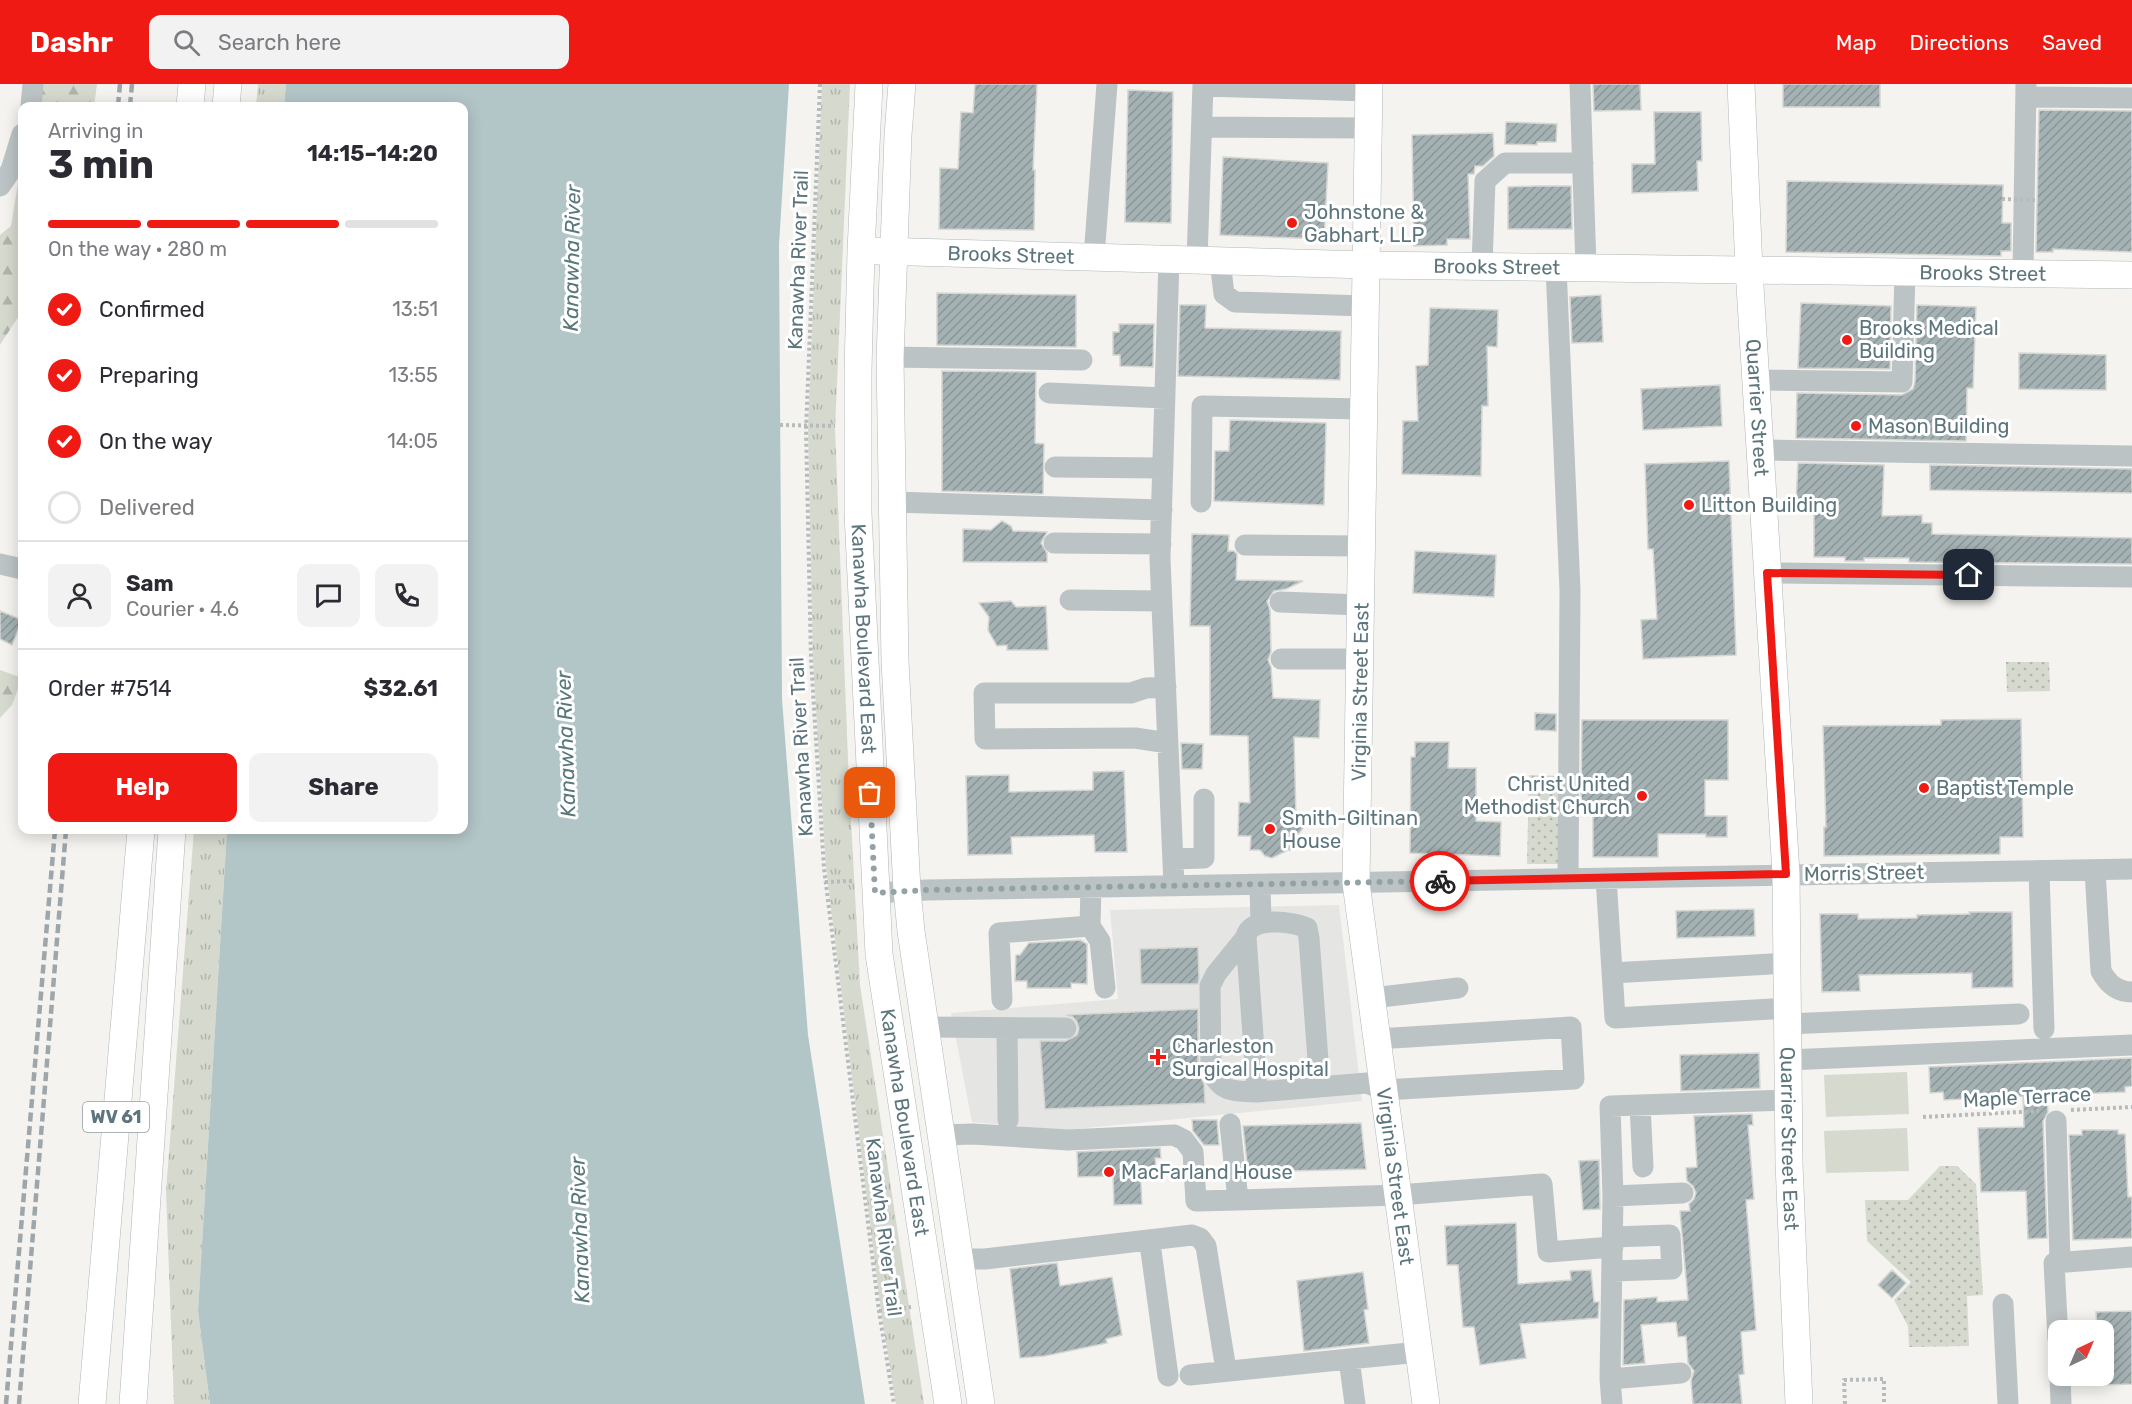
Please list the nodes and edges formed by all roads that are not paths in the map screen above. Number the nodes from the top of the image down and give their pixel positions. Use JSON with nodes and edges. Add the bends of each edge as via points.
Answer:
{"nodes":[{"id":1,"x":33,"y":84,"type":"edge"},
{"id":2,"x":192,"y":84,"type":"edge"},
{"id":3,"x":228,"y":84,"type":"edge"},
{"id":4,"x":869,"y":84,"type":"edge"},
{"id":5,"x":902,"y":84,"type":"edge"},
{"id":6,"x":1107,"y":84,"type":"edge"},
{"id":7,"x":1581,"y":84,"type":"edge"},
{"id":8,"x":1742,"y":84,"type":"edge"},
{"id":9,"x":1203,"y":85,"type":"edge"},
{"id":10,"x":1369,"y":87,"type":"edge"},
{"id":11,"x":2026,"y":90,"type":"edge"},
{"id":12,"x":2132,"y":98,"type":"edge"},
{"id":13,"x":31,"y":102,"type":"edge"},
{"id":14,"x":190,"y":102,"type":"edge"},
{"id":15,"x":226,"y":102,"type":"edge"},
{"id":16,"x":1202,"y":127,"type":"junction"},
{"id":17,"x":1368,"y":128,"type":"junction"},
{"id":18,"x":18,"y":147,"type":"edge"},
{"id":19,"x":1583,"y":163,"type":"junction"},
{"id":20,"x":0,"y":186,"type":"edge"},
{"id":21,"x":861,"y":251,"type":"junction"},
{"id":22,"x":894,"y":251,"type":"junction"},
{"id":23,"x":1094,"y":257,"type":"junction"},
{"id":24,"x":1169,"y":259,"type":"junction"},
{"id":25,"x":1209,"y":260,"type":"junction"},
{"id":26,"x":1367,"y":265,"type":"junction"},
{"id":27,"x":1482,"y":266,"type":"junction"},
{"id":28,"x":1556,"y":267,"type":"junction"},
{"id":29,"x":1586,"y":267,"type":"junction"},
{"id":30,"x":1749,"y":269,"type":"junction"},
{"id":31,"x":1905,"y":272,"type":"junction"},
{"id":32,"x":2023,"y":273,"type":"junction"},
{"id":33,"x":2132,"y":275,"type":"edge"},
{"id":34,"x":1366,"y":306,"type":"junction"},
{"id":35,"x":890,"y":357,"type":"junction"},
{"id":36,"x":1082,"y":360,"type":"dead end"},
{"id":37,"x":1756,"y":380,"type":"junction"},
{"id":38,"x":1049,"y":393,"type":"dead end"},
{"id":39,"x":1165,"y":398,"type":"junction"},
{"id":40,"x":1365,"y":409,"type":"junction"},
{"id":41,"x":1760,"y":450,"type":"junction"},
{"id":42,"x":2132,"y":456,"type":"edge"},
{"id":43,"x":1055,"y":467,"type":"dead end"},
{"id":44,"x":1163,"y":468,"type":"junction"},
{"id":45,"x":892,"y":502,"type":"junction"},
{"id":46,"x":1201,"y":502,"type":"dead end"},
{"id":47,"x":1162,"y":510,"type":"junction"},
{"id":48,"x":1054,"y":543,"type":"dead end"},
{"id":49,"x":1161,"y":544,"type":"junction"},
{"id":50,"x":1245,"y":545,"type":"dead end"},
{"id":51,"x":1362,"y":546,"type":"junction"},
{"id":52,"x":0,"y":564,"type":"edge"},
{"id":53,"x":18,"y":568,"type":"edge"},
{"id":54,"x":1767,"y":573,"type":"junction"},
{"id":55,"x":2132,"y":577,"type":"edge"},
{"id":56,"x":1070,"y":600,"type":"dead end"},
{"id":57,"x":1162,"y":600,"type":"junction"},
{"id":58,"x":1280,"y":602,"type":"dead end"},
{"id":59,"x":1361,"y":605,"type":"junction"},
{"id":60,"x":1281,"y":659,"type":"dead end"},
{"id":61,"x":1360,"y":659,"type":"junction"},
{"id":62,"x":1166,"y":687,"type":"junction"},
{"id":63,"x":1168,"y":743,"type":"junction"},
{"id":64,"x":1204,"y":799,"type":"dead end"},
{"id":65,"x":141,"y":834,"type":"edge"},
{"id":66,"x":172,"y":834,"type":"edge"},
{"id":67,"x":1173,"y":858,"type":"junction"},
{"id":68,"x":2132,"y":869,"type":"edge"},
{"id":69,"x":2095,"y":870,"type":"junction"},
{"id":70,"x":2039,"y":871,"type":"junction"},
{"id":71,"x":1786,"y":874,"type":"junction"},
{"id":72,"x":1606,"y":878,"type":"junction"},
{"id":73,"x":1568,"y":879,"type":"junction"},
{"id":74,"x":1356,"y":883,"type":"junction"},
{"id":75,"x":1260,"y":885,"type":"junction"},
{"id":76,"x":1174,"y":886,"type":"junction"},
{"id":77,"x":868,"y":887,"type":"junction"},
{"id":78,"x":1091,"y":887,"type":"junction"},
{"id":79,"x":907,"y":890,"type":"junction"},
{"id":80,"x":1262,"y":923,"type":"junction"},
{"id":81,"x":1090,"y":926,"type":"junction"},
{"id":82,"x":1246,"y":938,"type":"junction"},
{"id":83,"x":1786,"y":963,"type":"junction"},
{"id":84,"x":1612,"y":973,"type":"junction"},
{"id":85,"x":1105,"y":988,"type":"dead end"},
{"id":86,"x":1458,"y":988,"type":"dead end"},
{"id":87,"x":2132,"y":992,"type":"edge"},
{"id":88,"x":1372,"y":998,"type":"junction"},
{"id":89,"x":1002,"y":1000,"type":"dead end"},
{"id":90,"x":2019,"y":1014,"type":"dead end"},
{"id":91,"x":1787,"y":1016,"type":"junction"},
{"id":92,"x":925,"y":1027,"type":"junction"},
{"id":93,"x":1007,"y":1028,"type":"junction"},
{"id":94,"x":1066,"y":1028,"type":"dead end"},
{"id":95,"x":2044,"y":1029,"type":"dead end"},
{"id":96,"x":1377,"y":1039,"type":"junction"},
{"id":97,"x":2132,"y":1045,"type":"edge"},
{"id":98,"x":1788,"y":1060,"type":"junction"},
{"id":99,"x":1320,"y":1087,"type":"junction"},
{"id":100,"x":1384,"y":1090,"type":"junction"},
{"id":101,"x":1257,"y":1092,"type":"junction"},
{"id":102,"x":1788,"y":1100,"type":"junction"},
{"id":103,"x":1640,"y":1105,"type":"junction"},
{"id":104,"x":2056,"y":1114,"type":"road end"},
{"id":105,"x":1008,"y":1120,"type":"dead end"},
{"id":106,"x":1230,"y":1124,"type":"dead end"},
{"id":107,"x":941,"y":1135,"type":"junction"},
{"id":108,"x":1643,"y":1167,"type":"dead end"},
{"id":109,"x":1683,"y":1193,"type":"dead end"},
{"id":110,"x":1398,"y":1195,"type":"junction"},
{"id":111,"x":1613,"y":1196,"type":"junction"},
{"id":112,"x":1238,"y":1200,"type":"junction"},
{"id":113,"x":1613,"y":1242,"type":"junction"},
{"id":114,"x":1151,"y":1251,"type":"dead end"},
{"id":115,"x":2132,"y":1257,"type":"edge"},
{"id":116,"x":959,"y":1259,"type":"junction"},
{"id":117,"x":2060,"y":1262,"type":"junction"},
{"id":118,"x":1612,"y":1271,"type":"junction"},
{"id":119,"x":2003,"y":1304,"type":"dead end"},
{"id":120,"x":2057,"y":1320,"type":"edge"},
{"id":121,"x":1419,"y":1352,"type":"junction"},
{"id":122,"x":1348,"y":1359,"type":"junction"},
{"id":123,"x":1226,"y":1370,"type":"junction"},
{"id":124,"x":1681,"y":1373,"type":"dead end"},
{"id":125,"x":1190,"y":1375,"type":"dead end"},
{"id":126,"x":1168,"y":1376,"type":"dead end"},
{"id":127,"x":1610,"y":1379,"type":"junction"},
{"id":128,"x":2060,"y":1386,"type":"edge"},
{"id":129,"x":92,"y":1404,"type":"edge"},
{"id":130,"x":133,"y":1404,"type":"edge"},
{"id":131,"x":948,"y":1404,"type":"edge"},
{"id":132,"x":981,"y":1404,"type":"edge"},
{"id":133,"x":1355,"y":1404,"type":"edge"},
{"id":134,"x":1426,"y":1404,"type":"edge"},
{"id":135,"x":1612,"y":1404,"type":"edge"},
{"id":136,"x":1799,"y":1404,"type":"edge"},
{"id":137,"x":2008,"y":1404,"type":"edge"},
{"id":138,"x":2061,"y":1404,"type":"edge"}],
"edges":[{"from":1,"to":13,"type":"street"},
{"from":2,"to":14,"type":"main road"},
{"from":3,"to":15,"type":"main road"},
{"from":4,"to":21,"type":"main road","name":"Kanawha Boulevard East"},
{"from":5,"to":22,"type":"main road","name":"Kanawha Boulevard East"},
{"from":6,"to":23,"type":"street"},
{"from":7,"to":19,"type":"street"},
{"from":8,"to":30,"type":"main road","name":"Quarrier Street"},
{"from":9,"to":10,"type":"street"},
{"from":9,"to":16,"type":"street"},
{"from":10,"to":17,"type":"main road","name":"Virginia Street East"},
{"from":11,"to":12,"type":"street"},
{"from":11,"to":32,"type":"street"},
{"from":16,"to":17,"type":"street"},
{"from":16,"to":25,"type":"street"},
{"from":17,"to":26,"type":"main road","name":"Virginia Street East"},
{"from":18,"to":20,"type":"street","via":[[11,170]]},
{"from":19,"to":27,"type":"street","via":[[1504,162],[1497,168],[1485,181]]},
{"from":19,"to":29,"type":"street"},
{"from":21,"to":22,"type":"main road","name":"Brooks Street"},
{"from":21,"to":77,"type":"main road","name":"Kanawha Boulevard East","via":[[858,513]]},
{"from":22,"to":23,"type":"main road","name":"Brooks Street"},
{"from":22,"to":35,"type":"main road","name":"Kanawha Boulevard East"},
{"from":23,"to":24,"type":"main road","name":"Brooks Street"},
{"from":24,"to":25,"type":"main road","name":"Brooks Street"},
{"from":24,"to":39,"type":"street"},
{"from":25,"to":26,"type":"main road","name":"Brooks Street"},
{"from":25,"to":34,"type":"street","via":[[1224,294],[1235,302]]},
{"from":26,"to":27,"type":"main road","name":"Brooks Street"},
{"from":26,"to":34,"type":"main road","name":"Virginia Street East"},
{"from":27,"to":28,"type":"main road","name":"Brooks Street"},
{"from":28,"to":29,"type":"main road","name":"Brooks Street"},
{"from":28,"to":73,"type":"street","via":[[1570,590]]},
{"from":29,"to":30,"type":"main road","name":"Brooks Street"},
{"from":30,"to":31,"type":"main road","name":"Brooks Street"},
{"from":30,"to":37,"type":"main road","name":"Quarrier Street"},
{"from":31,"to":32,"type":"main road","name":"Brooks Street"},
{"from":31,"to":37,"type":"street","via":[[1902,382]]},
{"from":32,"to":33,"type":"main road","name":"Brooks Street"},
{"from":34,"to":40,"type":"main road","name":"Virginia Street East"},
{"from":35,"to":36,"type":"street"},
{"from":35,"to":45,"type":"main road","name":"Kanawha Boulevard East"},
{"from":37,"to":41,"type":"main road","name":"Quarrier Street"},
{"from":38,"to":39,"type":"street"},
{"from":39,"to":44,"type":"street"},
{"from":40,"to":46,"type":"street","via":[[1202,406]]},
{"from":40,"to":51,"type":"main road","name":"Virginia Street East"},
{"from":41,"to":42,"type":"street"},
{"from":41,"to":54,"type":"main road","name":"Quarrier Street"},
{"from":43,"to":44,"type":"street"},
{"from":44,"to":47,"type":"street"},
{"from":45,"to":47,"type":"street"},
{"from":45,"to":79,"type":"main road","name":"Kanawha Boulevard East","via":[[895,661]]},
{"from":47,"to":49,"type":"street"},
{"from":48,"to":49,"type":"street"},
{"from":49,"to":57,"type":"street"},
{"from":50,"to":51,"type":"street"},
{"from":51,"to":59,"type":"main road","name":"Virginia Street East"},
{"from":52,"to":53,"type":"street"},
{"from":54,"to":55,"type":"street"},
{"from":54,"to":71,"type":"main road","name":"Quarrier Street"},
{"from":56,"to":57,"type":"street"},
{"from":57,"to":62,"type":"street"},
{"from":58,"to":59,"type":"street"},
{"from":59,"to":61,"type":"main road","name":"Virginia Street East"},
{"from":60,"to":61,"type":"street"},
{"from":61,"to":74,"type":"main road","name":"Virginia Street East"},
{"from":62,"to":63,"type":"street"},
{"from":62,"to":63,"type":"street","via":[[1131,693],[984,693],[986,739],[1135,738]]},
{"from":63,"to":67,"type":"street"},
{"from":64,"to":67,"type":"street","via":[[1204,858]]},
{"from":65,"to":129,"type":"main road","number":"WV 61"},
{"from":66,"to":130,"type":"main road","number":"WV 61"},
{"from":67,"to":76,"type":"street"},
{"from":68,"to":69,"type":"street","name":"Morris Street"},
{"from":69,"to":70,"type":"street","name":"Morris Street"},
{"from":69,"to":87,"type":"street","via":[[2101,971],[2115,988]]},
{"from":70,"to":71,"type":"street","name":"Morris Street"},
{"from":70,"to":95,"type":"street"},
{"from":71,"to":72,"type":"street","name":"Morris Street"},
{"from":71,"to":83,"type":"main road","name":"Quarrier Street East"},
{"from":72,"to":73,"type":"street","name":"Morris Street"},
{"from":72,"to":84,"type":"street"},
{"from":73,"to":74,"type":"street","name":"Morris Street"},
{"from":74,"to":75,"type":"street","name":"Morris Street"},
{"from":74,"to":88,"type":"main road","name":"Virginia Street East"},
{"from":75,"to":76,"type":"street","name":"Morris Street"},
{"from":75,"to":80,"type":"street"},
{"from":76,"to":78,"type":"street","name":"Morris Street"},
{"from":77,"to":79,"type":"street","name":"Morris Street"},
{"from":77,"to":131,"type":"main road","name":"Kanawha Boulevard East"},
{"from":78,"to":79,"type":"street","name":"Morris Street"},
{"from":78,"to":81,"type":"street"},
{"from":79,"to":92,"type":"main road","name":"Kanawha Boulevard East"},
{"from":80,"to":82,"type":"street","via":[[1250,928]]},
{"from":80,"to":99,"type":"street","via":[[1291,922],[1306,928]]},
{"from":81,"to":85,"type":"street","via":[[1100,941]]},
{"from":81,"to":89,"type":"street","via":[[999,933]]},
{"from":82,"to":101,"type":"street"},
{"from":82,"to":101,"type":"street","via":[[1210,986],[1211,1071],[1216,1081],[1231,1091]]},
{"from":83,"to":84,"type":"street"},
{"from":83,"to":91,"type":"main road","name":"Quarrier Street East"},
{"from":84,"to":91,"type":"street","via":[[1615,1018]]},
{"from":86,"to":88,"type":"street"},
{"from":88,"to":96,"type":"main road","name":"Virginia Street East"},
{"from":90,"to":91,"type":"street"},
{"from":91,"to":98,"type":"main road","name":"Quarrier Street East"},
{"from":92,"to":93,"type":"street"},
{"from":92,"to":107,"type":"main road","name":"Kanawha Boulevard East"},
{"from":93,"to":94,"type":"street"},
{"from":93,"to":105,"type":"street"},
{"from":96,"to":100,"type":"main road","name":"Virginia Street East"},
{"from":96,"to":100,"type":"street","via":[[1571,1027],[1574,1079]]},
{"from":97,"to":98,"type":"street"},
{"from":98,"to":102,"type":"main road","name":"Quarrier Street East"},
{"from":99,"to":100,"type":"street","via":[[1367,1083]]},
{"from":99,"to":101,"type":"street"},
{"from":100,"to":110,"type":"main road","name":"Virginia Street East"},
{"from":102,"to":103,"type":"street"},
{"from":102,"to":136,"type":"main road","name":"Quarrier Street East"},
{"from":103,"to":108,"type":"street"},
{"from":103,"to":111,"type":"street","via":[[1610,1106]]},
{"from":104,"to":117,"type":"street"},
{"from":106,"to":112,"type":"street"},
{"from":107,"to":112,"type":"street","via":[[1068,1140],[1174,1135],[1193,1152],[1196,1201]]},
{"from":107,"to":116,"type":"main road","name":"Kanawha Boulevard East"},
{"from":109,"to":111,"type":"street"},
{"from":110,"to":112,"type":"street"},
{"from":110,"to":113,"type":"street","via":[[1542,1184],[1548,1252]]},
{"from":110,"to":121,"type":"main road","name":"Virginia Street East"},
{"from":111,"to":113,"type":"street"},
{"from":113,"to":118,"type":"street"},
{"from":113,"to":118,"type":"street","via":[[1670,1235],[1672,1269]]},
{"from":114,"to":126,"type":"street"},
{"from":115,"to":117,"type":"street"},
{"from":116,"to":123,"type":"street","via":[[1192,1235],[1200,1238],[1206,1246]]},
{"from":116,"to":132,"type":"main road","name":"Kanawha Boulevard East"},
{"from":117,"to":120,"type":"street","via":[[2054,1263]]},
{"from":118,"to":127,"type":"street"},
{"from":119,"to":137,"type":"street"},
{"from":121,"to":122,"type":"street"},
{"from":121,"to":134,"type":"main road","name":"Virginia Street East"},
{"from":122,"to":123,"type":"street"},
{"from":122,"to":133,"type":"street"},
{"from":123,"to":125,"type":"street"},
{"from":124,"to":127,"type":"street"},
{"from":127,"to":135,"type":"street"},
{"from":128,"to":138,"type":"street"}]}
